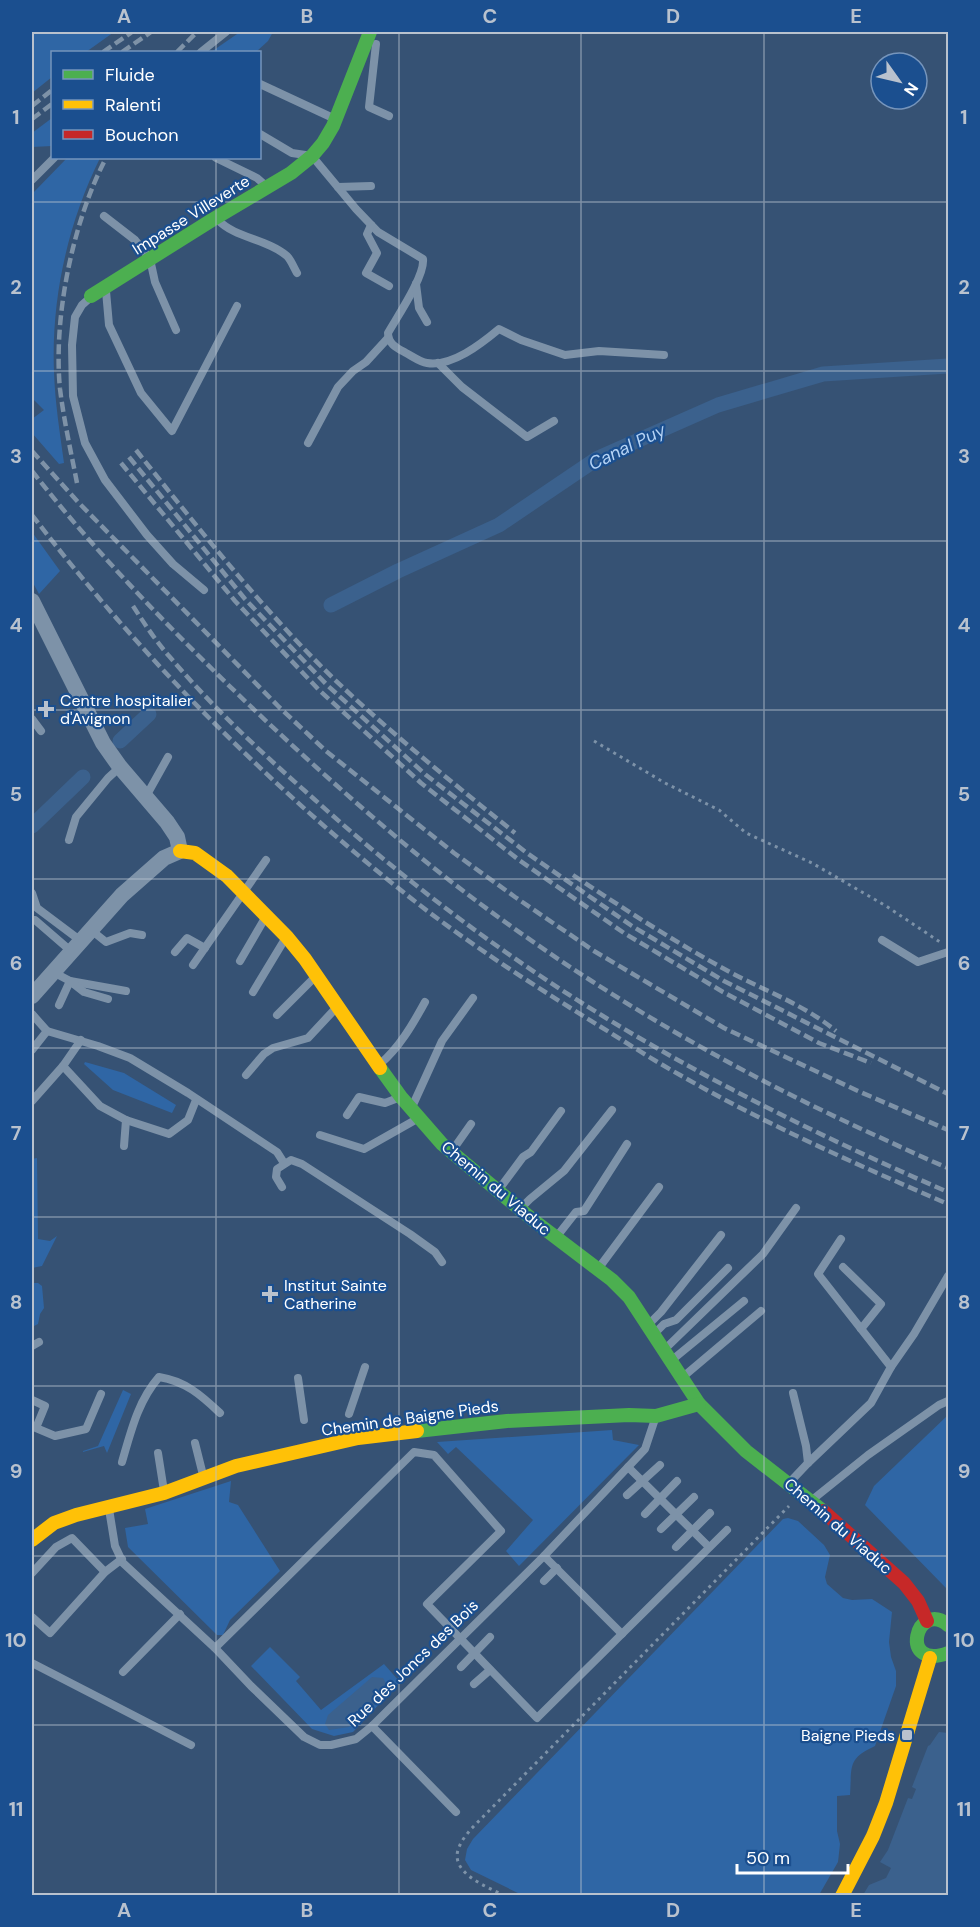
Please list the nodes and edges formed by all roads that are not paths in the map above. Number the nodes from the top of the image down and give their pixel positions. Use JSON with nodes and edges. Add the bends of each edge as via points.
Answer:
{"nodes":[{"id":1,"x":226,"y":32,"type":"edge"},
{"id":2,"x":371,"y":32,"type":"edge"},
{"id":3,"x":202,"y":51,"type":"edge"},
{"id":4,"x":261,"y":84,"type":"edge"},
{"id":5,"x":388,"y":116,"type":"dead end"},
{"id":6,"x":336,"y":119,"type":"junction"},
{"id":7,"x":261,"y":135,"type":"edge"},
{"id":8,"x":312,"y":156,"type":"junction"},
{"id":9,"x":53,"y":159,"type":"edge"},
{"id":10,"x":218,"y":159,"type":"edge"},
{"id":11,"x":32,"y":180,"type":"edge"},
{"id":12,"x":370,"y":186,"type":"dead end"},
{"id":13,"x":268,"y":187,"type":"junction"},
{"id":14,"x":338,"y":187,"type":"junction"},
{"id":15,"x":104,"y":216,"type":"dead end"},
{"id":16,"x":216,"y":217,"type":"junction"},
{"id":17,"x":371,"y":225,"type":"junction"},
{"id":18,"x":150,"y":258,"type":"junction"},
{"id":19,"x":297,"y":273,"type":"dead end"},
{"id":20,"x":416,"y":284,"type":"junction"},
{"id":21,"x":389,"y":286,"type":"dead end"},
{"id":22,"x":105,"y":287,"type":"junction"},
{"id":23,"x":91,"y":296,"type":"joint"},
{"id":24,"x":237,"y":306,"type":"dead end"},
{"id":25,"x":427,"y":322,"type":"dead end"},
{"id":26,"x":176,"y":330,"type":"dead end"},
{"id":27,"x":388,"y":338,"type":"junction"},
{"id":28,"x":664,"y":355,"type":"dead end"},
{"id":29,"x":438,"y":363,"type":"junction"},
{"id":30,"x":554,"y":421,"type":"dead end"},
{"id":31,"x":308,"y":443,"type":"dead end"},
{"id":32,"x":204,"y":590,"type":"dead end"},
{"id":33,"x":32,"y":601,"type":"edge"},
{"id":34,"x":32,"y":719,"type":"edge"},
{"id":35,"x":41,"y":731,"type":"dead end"},
{"id":36,"x":168,"y":757,"type":"dead end"},
{"id":37,"x":118,"y":763,"type":"junction"},
{"id":38,"x":143,"y":794,"type":"junction"},
{"id":39,"x":69,"y":840,"type":"dead end"},
{"id":40,"x":180,"y":851,"type":"junction"},
{"id":41,"x":266,"y":860,"type":"dead end"},
{"id":42,"x":32,"y":893,"type":"edge"},
{"id":43,"x":242,"y":893,"type":"junction"},
{"id":44,"x":266,"y":917,"type":"junction"},
{"id":45,"x":32,"y":920,"type":"edge"},
{"id":46,"x":142,"y":935,"type":"dead end"},
{"id":47,"x":287,"y":937,"type":"junction"},
{"id":48,"x":882,"y":940,"type":"dead end"},
{"id":49,"x":81,"y":941,"type":"junction"},
{"id":50,"x":205,"y":948,"type":"junction"},
{"id":51,"x":175,"y":952,"type":"dead end"},
{"id":52,"x":948,"y":952,"type":"edge"},
{"id":53,"x":240,"y":961,"type":"dead end"},
{"id":54,"x":193,"y":965,"type":"dead end"},
{"id":55,"x":53,"y":972,"type":"junction"},
{"id":56,"x":316,"y":975,"type":"junction"},
{"id":57,"x":70,"y":981,"type":"junction"},
{"id":58,"x":126,"y":990,"type":"dead end"},
{"id":59,"x":253,"y":992,"type":"dead end"},
{"id":60,"x":32,"y":996,"type":"edge"},
{"id":61,"x":473,"y":998,"type":"dead end"},
{"id":62,"x":108,"y":999,"type":"dead end"},
{"id":63,"x":425,"y":1002,"type":"dead end"},
{"id":64,"x":58,"y":1005,"type":"dead end"},
{"id":65,"x":337,"y":1007,"type":"junction"},
{"id":66,"x":32,"y":1014,"type":"edge"},
{"id":67,"x":277,"y":1015,"type":"dead end"},
{"id":68,"x":47,"y":1031,"type":"junction"},
{"id":69,"x":81,"y":1041,"type":"junction"},
{"id":70,"x":32,"y":1050,"type":"edge"},
{"id":71,"x":379,"y":1065,"type":"junction"},
{"id":72,"x":63,"y":1066,"type":"junction"},
{"id":73,"x":246,"y":1075,"type":"dead end"},
{"id":74,"x":401,"y":1097,"type":"junction"},
{"id":75,"x":196,"y":1100,"type":"junction"},
{"id":76,"x":32,"y":1101,"type":"edge"},
{"id":77,"x":612,"y":1110,"type":"dead end"},
{"id":78,"x":561,"y":1111,"type":"dead end"},
{"id":79,"x":416,"y":1113,"type":"junction"},
{"id":80,"x":347,"y":1115,"type":"dead end"},
{"id":81,"x":126,"y":1120,"type":"junction"},
{"id":82,"x":471,"y":1124,"type":"dead end"},
{"id":83,"x":320,"y":1135,"type":"dead end"},
{"id":84,"x":627,"y":1144,"type":"dead end"},
{"id":85,"x":123,"y":1146,"type":"dead end"},
{"id":86,"x":451,"y":1152,"type":"junction"},
{"id":87,"x":284,"y":1163,"type":"junction"},
{"id":88,"x":282,"y":1187,"type":"dead end"},
{"id":89,"x":659,"y":1187,"type":"dead end"},
{"id":90,"x":498,"y":1191,"type":"junction"},
{"id":91,"x":796,"y":1208,"type":"dead end"},
{"id":92,"x":520,"y":1209,"type":"junction"},
{"id":93,"x":721,"y":1235,"type":"dead end"},
{"id":94,"x":556,"y":1238,"type":"junction"},
{"id":95,"x":841,"y":1239,"type":"dead end"},
{"id":96,"x":442,"y":1262,"type":"dead end"},
{"id":97,"x":843,"y":1267,"type":"dead end"},
{"id":98,"x":728,"y":1268,"type":"dead end"},
{"id":99,"x":598,"y":1270,"type":"junction"},
{"id":100,"x":948,"y":1276,"type":"edge"},
{"id":101,"x":744,"y":1300,"type":"dead end"},
{"id":102,"x":761,"y":1311,"type":"dead end"},
{"id":103,"x":651,"y":1328,"type":"junction"},
{"id":104,"x":861,"y":1329,"type":"junction"},
{"id":105,"x":668,"y":1355,"type":"junction"},
{"id":106,"x":365,"y":1367,"type":"dead end"},
{"id":107,"x":891,"y":1367,"type":"junction"},
{"id":108,"x":298,"y":1378,"type":"dead end"},
{"id":109,"x":683,"y":1378,"type":"junction"},
{"id":110,"x":793,"y":1393,"type":"dead end"},
{"id":111,"x":101,"y":1394,"type":"dead end"},
{"id":112,"x":32,"y":1400,"type":"edge"},
{"id":113,"x":948,"y":1401,"type":"edge"},
{"id":114,"x":699,"y":1404,"type":"junction"},
{"id":115,"x":220,"y":1413,"type":"dead end"},
{"id":116,"x":349,"y":1414,"type":"dead end"},
{"id":117,"x":656,"y":1416,"type":"junction"},
{"id":118,"x":304,"y":1420,"type":"dead end"},
{"id":119,"x":195,"y":1443,"type":"dead end"},
{"id":120,"x":158,"y":1453,"type":"dead end"},
{"id":121,"x":122,"y":1462,"type":"dead end"},
{"id":122,"x":808,"y":1463,"type":"junction"},
{"id":123,"x":660,"y":1465,"type":"dead end"},
{"id":124,"x":628,"y":1467,"type":"junction"},
{"id":125,"x":204,"y":1478,"type":"junction"},
{"id":126,"x":643,"y":1481,"type":"junction"},
{"id":127,"x":677,"y":1481,"type":"dead end"},
{"id":128,"x":789,"y":1483,"type":"junction"},
{"id":129,"x":164,"y":1492,"type":"junction"},
{"id":130,"x":627,"y":1496,"type":"dead end"},
{"id":131,"x":694,"y":1497,"type":"dead end"},
{"id":132,"x":660,"y":1499,"type":"junction"},
{"id":133,"x":812,"y":1501,"type":"junction"},
{"id":134,"x":109,"y":1506,"type":"junction"},
{"id":135,"x":710,"y":1513,"type":"dead end"},
{"id":136,"x":645,"y":1514,"type":"dead end"},
{"id":137,"x":676,"y":1515,"type":"junction"},
{"id":138,"x":661,"y":1529,"type":"dead end"},
{"id":139,"x":692,"y":1530,"type":"junction"},
{"id":140,"x":726,"y":1530,"type":"dead end"},
{"id":141,"x":32,"y":1540,"type":"edge"},
{"id":142,"x":676,"y":1547,"type":"dead end"},
{"id":143,"x":709,"y":1547,"type":"junction"},
{"id":144,"x":544,"y":1556,"type":"junction"},
{"id":145,"x":122,"y":1559,"type":"junction"},
{"id":146,"x":557,"y":1568,"type":"junction"},
{"id":147,"x":105,"y":1572,"type":"junction"},
{"id":148,"x":32,"y":1573,"type":"edge"},
{"id":149,"x":544,"y":1581,"type":"dead end"},
{"id":150,"x":180,"y":1614,"type":"junction"},
{"id":151,"x":32,"y":1617,"type":"edge"},
{"id":152,"x":927,"y":1621,"type":"junction"},
{"id":153,"x":948,"y":1625,"type":"edge"},
{"id":154,"x":621,"y":1634,"type":"junction"},
{"id":155,"x":490,"y":1637,"type":"dead end"},
{"id":156,"x":461,"y":1640,"type":"junction"},
{"id":157,"x":215,"y":1648,"type":"junction"},
{"id":158,"x":948,"y":1653,"type":"edge"},
{"id":159,"x":474,"y":1654,"type":"junction"},
{"id":160,"x":930,"y":1658,"type":"junction"},
{"id":161,"x":32,"y":1663,"type":"edge"},
{"id":162,"x":461,"y":1666,"type":"dead end"},
{"id":163,"x":490,"y":1671,"type":"junction"},
{"id":164,"x":123,"y":1672,"type":"dead end"},
{"id":165,"x":474,"y":1684,"type":"dead end"},
{"id":166,"x":372,"y":1726,"type":"junction"},
{"id":167,"x":191,"y":1745,"type":"dead end"},
{"id":168,"x":456,"y":1812,"type":"dead end"},
{"id":169,"x":842,"y":1896,"type":"edge"}],
"edges":[{"from":1,"to":3,"type":"lane"},
{"from":2,"to":5,"type":"lane","via":[[376,45],[369,107]]},
{"from":2,"to":6,"type":"street","name":"Impasse Villeverte"},
{"from":4,"to":6,"type":"lane"},
{"from":6,"to":8,"type":"street","name":"Impasse Villeverte"},
{"from":7,"to":8,"type":"lane","via":[[292,153]]},
{"from":8,"to":13,"type":"street","name":"Impasse Villeverte"},
{"from":8,"to":14,"type":"lane"},
{"from":9,"to":11,"type":"lane"},
{"from":10,"to":13,"type":"lane"},
{"from":12,"to":14,"type":"lane"},
{"from":13,"to":16,"type":"street","name":"Impasse Villeverte"},
{"from":14,"to":17,"type":"lane"},
{"from":15,"to":18,"type":"lane","via":[[135,240]]},
{"from":16,"to":18,"type":"street","name":"Impasse Villeverte"},
{"from":16,"to":19,"type":"lane","via":[[225,228],[288,257]]},
{"from":17,"to":20,"type":"lane","via":[[423,259]]},
{"from":17,"to":21,"type":"lane","via":[[367,234],[377,253],[366,273]]},
{"from":18,"to":22,"type":"street","name":"Impasse Villeverte"},
{"from":18,"to":26,"type":"lane","via":[[155,282]]},
{"from":20,"to":25,"type":"lane","via":[[418,308]]},
{"from":20,"to":27,"type":"lane"},
{"from":22,"to":23,"type":"street","name":"Impasse Villeverte"},
{"from":22,"to":24,"type":"lane","via":[[109,325],[141,393],[172,431]]},
{"from":23,"to":32,"type":"lane","via":[[75,317],[72,345],[73,396],[85,443],[105,480],[147,535]]},
{"from":27,"to":29,"type":"lane","via":[[392,345],[425,363]]},
{"from":27,"to":31,"type":"lane","via":[[338,387]]},
{"from":28,"to":29,"type":"lane","via":[[599,351],[565,355],[499,329],[477,347]]},
{"from":29,"to":30,"type":"lane","via":[[462,387],[527,437]]},
{"from":33,"to":37,"type":"street","via":[[103,743]]},
{"from":34,"to":35,"type":"lane"},
{"from":36,"to":38,"type":"lane"},
{"from":37,"to":38,"type":"street"},
{"from":37,"to":39,"type":"lane","via":[[76,817]]},
{"from":38,"to":40,"type":"street","via":[[168,822]]},
{"from":40,"to":43,"type":"street","name":"Chemin du Viaduc","via":[[195,853],[208,861]]},
{"from":40,"to":49,"type":"street","via":[[147,872]]},
{"from":41,"to":43,"type":"lane"},
{"from":42,"to":49,"type":"lane","via":[[37,908]]},
{"from":43,"to":44,"type":"street","name":"Chemin du Viaduc"},
{"from":43,"to":50,"type":"lane"},
{"from":44,"to":47,"type":"street","name":"Chemin du Viaduc"},
{"from":44,"to":53,"type":"lane"},
{"from":45,"to":49,"type":"lane"},
{"from":46,"to":49,"type":"lane","via":[[130,933],[106,942]]},
{"from":47,"to":56,"type":"street","name":"Chemin du Viaduc"},
{"from":47,"to":59,"type":"lane"},
{"from":48,"to":52,"type":"lane","via":[[918,962]]},
{"from":49,"to":55,"type":"street"},
{"from":50,"to":51,"type":"lane","via":[[187,938]]},
{"from":50,"to":54,"type":"lane"},
{"from":55,"to":57,"type":"lane"},
{"from":55,"to":60,"type":"street"},
{"from":56,"to":65,"type":"street","name":"Chemin du Viaduc"},
{"from":56,"to":67,"type":"lane"},
{"from":57,"to":58,"type":"lane"},
{"from":57,"to":62,"type":"lane","via":[[84,992]]},
{"from":57,"to":64,"type":"lane"},
{"from":61,"to":79,"type":"lane","via":[[442,1041]]},
{"from":63,"to":71,"type":"lane","via":[[414,1023]]},
{"from":65,"to":71,"type":"street","name":"Chemin du Viaduc"},
{"from":65,"to":73,"type":"lane","via":[[308,1038],[273,1048]]},
{"from":66,"to":68,"type":"lane"},
{"from":68,"to":69,"type":"lane"},
{"from":68,"to":70,"type":"lane"},
{"from":69,"to":72,"type":"lane"},
{"from":69,"to":75,"type":"lane","via":[[130,1058]]},
{"from":71,"to":74,"type":"street","name":"Chemin du Viaduc"},
{"from":72,"to":76,"type":"lane"},
{"from":72,"to":81,"type":"lane","via":[[100,1106]]},
{"from":74,"to":79,"type":"street","name":"Chemin du Viaduc"},
{"from":74,"to":80,"type":"lane","via":[[385,1103],[359,1097]]},
{"from":75,"to":81,"type":"lane","via":[[188,1120],[169,1134]]},
{"from":75,"to":87,"type":"lane","via":[[277,1152]]},
{"from":77,"to":92,"type":"lane","via":[[564,1171]]},
{"from":78,"to":90,"type":"lane"},
{"from":79,"to":83,"type":"lane","via":[[364,1149]]},
{"from":79,"to":86,"type":"street","name":"Chemin du Viaduc"},
{"from":81,"to":85,"type":"lane"},
{"from":82,"to":86,"type":"lane"},
{"from":84,"to":94,"type":"lane","via":[[584,1211],[576,1212]]},
{"from":86,"to":90,"type":"street","name":"Chemin du Viaduc"},
{"from":87,"to":88,"type":"lane","via":[[276,1177]]},
{"from":87,"to":96,"type":"lane","via":[[291,1160],[302,1164],[410,1234]]},
{"from":89,"to":99,"type":"lane"},
{"from":90,"to":92,"type":"street","name":"Chemin du Viaduc"},
{"from":91,"to":105,"type":"lane","via":[[763,1254]]},
{"from":92,"to":94,"type":"street","name":"Chemin du Viaduc"},
{"from":93,"to":103,"type":"lane"},
{"from":94,"to":99,"type":"street","name":"Chemin du Viaduc"},
{"from":95,"to":104,"type":"lane","via":[[818,1274]]},
{"from":97,"to":104,"type":"lane","via":[[881,1304]]},
{"from":98,"to":103,"type":"lane","via":[[676,1320]]},
{"from":99,"to":103,"type":"street","name":"Chemin du Viaduc","via":[[629,1297]]},
{"from":100,"to":107,"type":"lane"},
{"from":101,"to":105,"type":"lane"},
{"from":102,"to":109,"type":"lane"},
{"from":103,"to":105,"type":"street","name":"Chemin du Viaduc"},
{"from":104,"to":107,"type":"lane"},
{"from":105,"to":109,"type":"street","name":"Chemin du Viaduc"},
{"from":106,"to":116,"type":"lane"},
{"from":107,"to":122,"type":"lane","via":[[871,1403]]},
{"from":108,"to":118,"type":"lane"},
{"from":109,"to":114,"type":"street","name":"Chemin du Viaduc"},
{"from":110,"to":122,"type":"lane"},
{"from":111,"to":112,"type":"lane","via":[[86,1429],[55,1436],[36,1428],[45,1406]]},
{"from":113,"to":133,"type":"lane","via":[[868,1455]]},
{"from":114,"to":117,"type":"street","name":"Chemin de Baigne Pieds"},
{"from":114,"to":128,"type":"street","name":"Chemin du Viaduc","via":[[746,1451]]},
{"from":115,"to":121,"type":"lane","via":[[200,1393],[174,1379],[159,1377],[147,1390]]},
{"from":117,"to":124,"type":"lane","name":"Rue des Joncs des Bois","via":[[645,1449]]},
{"from":117,"to":125,"type":"street","name":"Chemin de Baigne Pieds","via":[[507,1421],[358,1438],[236,1466]]},
{"from":119,"to":125,"type":"lane"},
{"from":120,"to":129,"type":"lane"},
{"from":122,"to":128,"type":"lane"},
{"from":123,"to":126,"type":"lane"},
{"from":124,"to":126,"type":"lane"},
{"from":124,"to":144,"type":"lane","name":"Rue des Joncs des Bois"},
{"from":125,"to":129,"type":"street","name":"Chemin de Baigne Pieds"},
{"from":126,"to":130,"type":"lane"},
{"from":126,"to":132,"type":"lane"},
{"from":127,"to":132,"type":"lane"},
{"from":128,"to":133,"type":"street","name":"Chemin du Viaduc"},
{"from":129,"to":134,"type":"street","name":"Chemin de Baigne Pieds"},
{"from":131,"to":137,"type":"lane"},
{"from":132,"to":136,"type":"lane"},
{"from":132,"to":137,"type":"lane"},
{"from":133,"to":152,"type":"street","name":"Chemin du Viaduc","via":[[904,1583]]},
{"from":134,"to":141,"type":"street","name":"Chemin de Baigne Pieds","via":[[54,1523]]},
{"from":134,"to":145,"type":"lane","name":"Rue des Joncs des Bois","via":[[115,1546]]},
{"from":135,"to":139,"type":"lane"},
{"from":137,"to":138,"type":"lane"},
{"from":137,"to":139,"type":"lane"},
{"from":139,"to":142,"type":"lane"},
{"from":139,"to":143,"type":"lane"},
{"from":140,"to":143,"type":"lane"},
{"from":143,"to":154,"type":"lane"},
{"from":144,"to":146,"type":"lane"},
{"from":144,"to":156,"type":"lane","name":"Rue des Joncs des Bois"},
{"from":145,"to":147,"type":"lane"},
{"from":145,"to":150,"type":"lane","name":"Rue des Joncs des Bois"},
{"from":146,"to":149,"type":"lane"},
{"from":146,"to":154,"type":"lane"},
{"from":147,"to":148,"type":"lane","via":[[72,1538],[56,1547]]},
{"from":147,"to":151,"type":"lane","via":[[50,1633]]},
{"from":150,"to":157,"type":"lane","name":"Rue des Joncs des Bois"},
{"from":150,"to":164,"type":"lane"},
{"from":152,"to":153,"type":"street","via":[[936,1619]]},
{"from":152,"to":160,"type":"street","via":[[916,1636],[922,1653]]},
{"from":154,"to":163,"type":"lane","via":[[537,1719]]},
{"from":155,"to":159,"type":"lane"},
{"from":156,"to":157,"type":"lane","via":[[427,1604],[501,1531],[434,1455],[414,1452]]},
{"from":156,"to":159,"type":"lane"},
{"from":156,"to":166,"type":"lane","name":"Rue des Joncs des Bois"},
{"from":157,"to":166,"type":"lane","name":"Rue des Joncs des Bois","via":[[304,1737],[320,1745],[356,1739]]},
{"from":158,"to":160,"type":"street"},
{"from":159,"to":162,"type":"lane"},
{"from":159,"to":163,"type":"lane"},
{"from":160,"to":169,"type":"street","via":[[886,1803]]},
{"from":161,"to":167,"type":"lane"},
{"from":163,"to":165,"type":"lane"},
{"from":166,"to":168,"type":"lane"}]}
